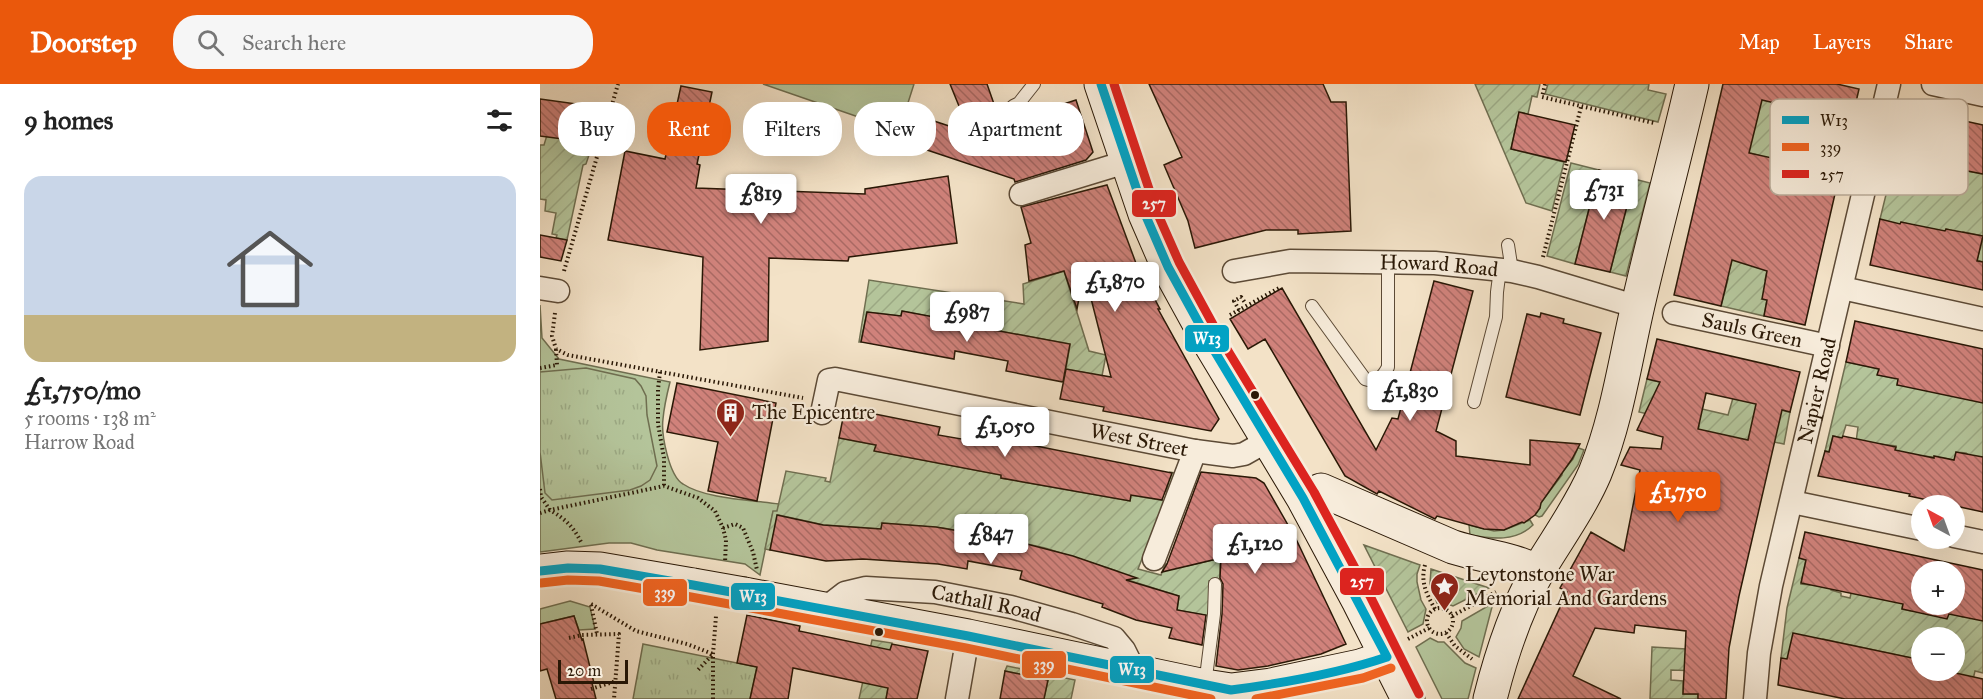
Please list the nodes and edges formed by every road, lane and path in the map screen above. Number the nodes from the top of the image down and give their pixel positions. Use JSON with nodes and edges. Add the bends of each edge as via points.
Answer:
{"nodes":[{"id":1,"x":618,"y":84,"type":"edge"},
{"id":2,"x":1034,"y":84,"type":"edge"},
{"id":3,"x":1101,"y":84,"type":"edge"},
{"id":4,"x":1545,"y":84,"type":"edge"},
{"id":5,"x":1692,"y":84,"type":"edge"},
{"id":6,"x":1889,"y":84,"type":"edge"},
{"id":7,"x":1933,"y":84,"type":"edge"},
{"id":8,"x":1983,"y":95,"type":"edge"},
{"id":9,"x":1886,"y":99,"type":"edge"},
{"id":10,"x":1020,"y":102,"type":"edge"},
{"id":11,"x":1581,"y":107,"type":"junction"},
{"id":12,"x":1681,"y":130,"type":"junction"},
{"id":13,"x":1126,"y":162,"type":"junction"},
{"id":14,"x":1863,"y":195,"type":"edge"},
{"id":15,"x":1013,"y":196,"type":"dead end"},
{"id":16,"x":1508,"y":245,"type":"dead end"},
{"id":17,"x":1388,"y":263,"type":"junction"},
{"id":18,"x":1506,"y":270,"type":"junction"},
{"id":19,"x":1233,"y":271,"type":"dead end"},
{"id":20,"x":1538,"y":277,"type":"junction"},
{"id":21,"x":1281,"y":286,"type":"dead end"},
{"id":22,"x":1842,"y":288,"type":"junction"},
{"id":23,"x":549,"y":290,"type":"edge"},
{"id":24,"x":1246,"y":304,"type":"dead end"},
{"id":25,"x":1312,"y":306,"type":"dead end"},
{"id":26,"x":1638,"y":307,"type":"junction"},
{"id":27,"x":1239,"y":309,"type":"junction"},
{"id":28,"x":1674,"y":313,"type":"dead end"},
{"id":29,"x":1230,"y":315,"type":"dead end"},
{"id":30,"x":1983,"y":319,"type":"edge"},
{"id":31,"x":1828,"y":346,"type":"junction"},
{"id":32,"x":556,"y":349,"type":"junction"},
{"id":33,"x":540,"y":369,"type":"edge"},
{"id":34,"x":660,"y":372,"type":"junction"},
{"id":35,"x":1474,"y":402,"type":"dead end"},
{"id":36,"x":823,"y":407,"type":"joint"},
{"id":37,"x":1268,"y":441,"type":"junction"},
{"id":38,"x":1195,"y":451,"type":"junction"},
{"id":39,"x":664,"y":486,"type":"junction"},
{"id":40,"x":540,"y":489,"type":"edge"},
{"id":41,"x":1303,"y":498,"type":"junction"},
{"id":42,"x":1792,"y":502,"type":"junction"},
{"id":43,"x":550,"y":510,"type":"junction"},
{"id":44,"x":540,"y":513,"type":"edge"},
{"id":45,"x":1911,"y":527,"type":"edge"},
{"id":46,"x":723,"y":528,"type":"junction"},
{"id":47,"x":1965,"y":538,"type":"edge"},
{"id":48,"x":1983,"y":542,"type":"edge"},
{"id":49,"x":584,"y":548,"type":"dead end"},
{"id":50,"x":1154,"y":559,"type":"dead end"},
{"id":51,"x":1428,"y":560,"type":"dead end"},
{"id":52,"x":725,"y":563,"type":"dead end"},
{"id":53,"x":540,"y":571,"type":"edge"},
{"id":54,"x":1538,"y":572,"type":"junction"},
{"id":55,"x":756,"y":584,"type":"junction"},
{"id":56,"x":1215,"y":584,"type":"dead end"},
{"id":57,"x":1501,"y":588,"type":"dead end"},
{"id":58,"x":1436,"y":609,"type":"junction"},
{"id":59,"x":823,"y":610,"type":"junction"},
{"id":60,"x":716,"y":616,"type":"dead end"},
{"id":61,"x":1452,"y":616,"type":"junction"},
{"id":62,"x":1429,"y":628,"type":"junction"},
{"id":63,"x":1446,"y":633,"type":"junction"},
{"id":64,"x":597,"y":634,"type":"junction"},
{"id":65,"x":969,"y":636,"type":"junction"},
{"id":66,"x":569,"y":638,"type":"dead end"},
{"id":67,"x":1396,"y":649,"type":"junction"},
{"id":68,"x":713,"y":654,"type":"junction"},
{"id":69,"x":1475,"y":660,"type":"dead end"},
{"id":70,"x":698,"y":670,"type":"dead end"},
{"id":71,"x":1134,"y":670,"type":"junction"},
{"id":72,"x":616,"y":681,"type":"junction"},
{"id":73,"x":591,"y":689,"type":"dead end"},
{"id":74,"x":1222,"y":692,"type":"edge"},
{"id":75,"x":614,"y":699,"type":"edge"},
{"id":76,"x":713,"y":699,"type":"edge"},
{"id":77,"x":957,"y":699,"type":"edge"},
{"id":78,"x":1408,"y":699,"type":"edge"},
{"id":79,"x":1490,"y":699,"type":"edge"},
{"id":80,"x":1755,"y":699,"type":"edge"}],
"edges":[{"from":1,"to":23,"type":"path"},
{"from":2,"to":10,"type":"lane"},
{"from":3,"to":13,"type":"main road"},
{"from":4,"to":11,"type":"path","via":[[1542,97]]},
{"from":5,"to":12,"type":"main road"},
{"from":6,"to":9,"type":"street","name":"Napier Road"},
{"from":7,"to":8,"type":"street"},
{"from":11,"to":12,"type":"path"},
{"from":11,"to":20,"type":"path"},
{"from":12,"to":26,"type":"main road"},
{"from":13,"to":15,"type":"street"},
{"from":13,"to":37,"type":"main road","via":[[1176,283]]},
{"from":14,"to":22,"type":"street","name":"Napier Road"},
{"from":16,"to":18,"type":"lane"},
{"from":17,"to":18,"type":"street","name":"Howard Road"},
{"from":17,"to":19,"type":"street","name":"Howard Road","via":[[1290,261]]},
{"from":17,"to":25,"type":"lane","via":[[1388,367],[1378,379],[1365,379]]},
{"from":18,"to":20,"type":"street","name":"Howard Road"},
{"from":18,"to":35,"type":"lane","via":[[1497,292],[1496,317]]},
{"from":20,"to":26,"type":"street","name":"Howard Road"},
{"from":21,"to":27,"type":"path"},
{"from":22,"to":30,"type":"street"},
{"from":22,"to":31,"type":"street","name":"Napier Road"},
{"from":23,"to":32,"type":"path"},
{"from":24,"to":27,"type":"path","via":[[1241,297],[1234,301]]},
{"from":26,"to":54,"type":"main road","via":[[1617,402],[1595,472]]},
{"from":27,"to":29,"type":"path"},
{"from":28,"to":31,"type":"street","name":"Sauls Green"},
{"from":31,"to":42,"type":"street","name":"Napier Road"},
{"from":32,"to":33,"type":"path","via":[[557,365]]},
{"from":32,"to":34,"type":"path","via":[[568,355]]},
{"from":34,"to":36,"type":"path"},
{"from":34,"to":39,"type":"path","via":[[658,424]]},
{"from":36,"to":38,"type":"street","name":"West Street","via":[[829,380],[835,379]]},
{"from":37,"to":38,"type":"street","name":"West Street","via":[[1233,456]]},
{"from":37,"to":41,"type":"main road"},
{"from":38,"to":50,"type":"street"},
{"from":39,"to":43,"type":"path"},
{"from":39,"to":46,"type":"path","via":[[698,498],[715,511]]},
{"from":40,"to":43,"type":"path"},
{"from":41,"to":54,"type":"main road","via":[[1322,490],[1453,547],[1523,564]]},
{"from":41,"to":67,"type":"main road"},
{"from":42,"to":45,"type":"street"},
{"from":42,"to":80,"type":"street","name":"Napier Road","via":[[1771,586]]},
{"from":43,"to":44,"type":"path"},
{"from":43,"to":49,"type":"path","via":[[566,519]]},
{"from":46,"to":52,"type":"path"},
{"from":46,"to":55,"type":"path","via":[[735,524],[742,528],[753,552]]},
{"from":47,"to":48,"type":"street"},
{"from":51,"to":58,"type":"path","via":[[1422,577]]},
{"from":53,"to":55,"type":"main road","name":"Cathall Road","bridge":true,"via":[[600,568],[693,585]]},
{"from":54,"to":79,"type":"main road","via":[[1518,610]]},
{"from":55,"to":59,"type":"main road","name":"Cathall Road"},
{"from":56,"to":74,"type":"lane"},
{"from":57,"to":61,"type":"path"},
{"from":58,"to":61,"type":"path","via":[[1445,609]]},
{"from":58,"to":62,"type":"path","via":[[1427,617]]},
{"from":59,"to":65,"type":"main road","name":"Cathall Road"},
{"from":59,"to":71,"type":"street","name":"Cathall Road","via":[[845,592],[866,588],[935,592],[1011,607],[1114,638]]},
{"from":60,"to":68,"type":"path"},
{"from":61,"to":63,"type":"path","via":[[1453,625]]},
{"from":62,"to":63,"type":"path","via":[[1437,634]]},
{"from":62,"to":67,"type":"path"},
{"from":63,"to":69,"type":"path","via":[[1455,646]]},
{"from":64,"to":66,"type":"path"},
{"from":64,"to":68,"type":"path","via":[[591,604],[636,631]]},
{"from":64,"to":72,"type":"path","via":[[619,633]]},
{"from":65,"to":71,"type":"main road","name":"Cathall Road"},
{"from":65,"to":77,"type":"street"},
{"from":67,"to":74,"type":"main road","name":"Cathall Road","via":[[1360,666]]},
{"from":67,"to":78,"type":"main road"},
{"from":68,"to":70,"type":"path"},
{"from":68,"to":76,"type":"path"},
{"from":71,"to":74,"type":"main road","name":"Cathall Road"},
{"from":72,"to":73,"type":"path"},
{"from":72,"to":75,"type":"path"}]}
